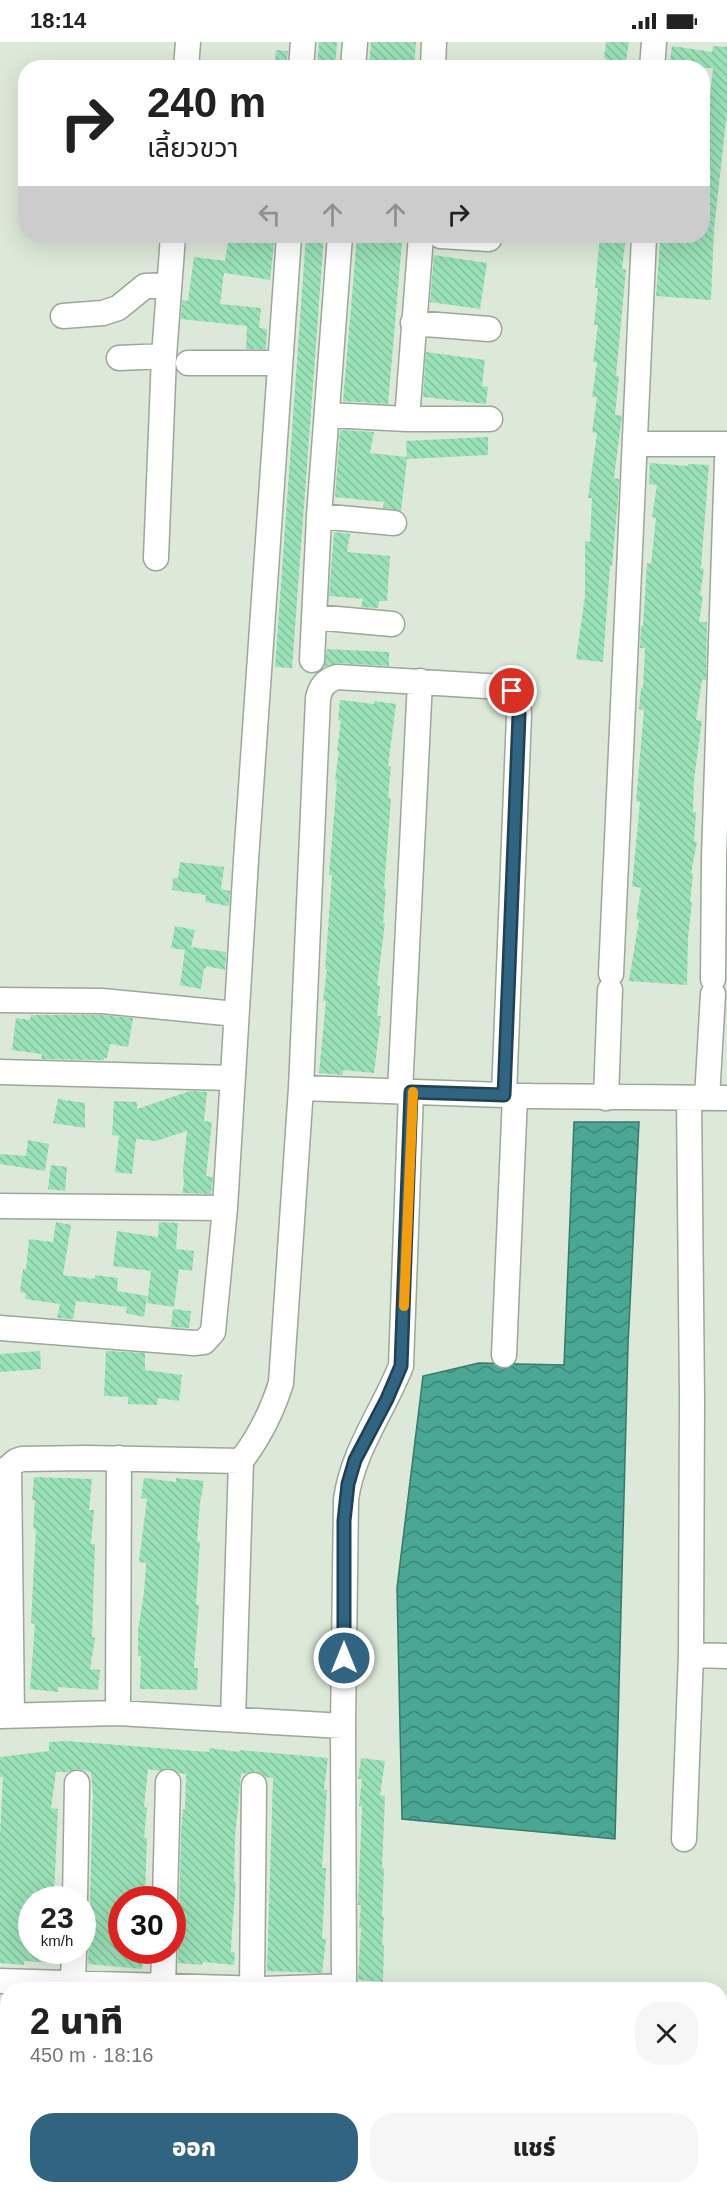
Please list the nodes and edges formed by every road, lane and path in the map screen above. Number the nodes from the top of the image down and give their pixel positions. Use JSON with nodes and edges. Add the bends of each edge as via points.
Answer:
{"nodes":[{"id":1,"x":188,"y":42,"type":"edge"},
{"id":2,"x":303,"y":42,"type":"edge"},
{"id":3,"x":355,"y":42,"type":"edge"},
{"id":4,"x":434,"y":42,"type":"edge"},
{"id":5,"x":654,"y":42,"type":"edge"},
{"id":6,"x":187,"y":60,"type":"edge"},
{"id":7,"x":302,"y":60,"type":"edge"},
{"id":8,"x":354,"y":60,"type":"edge"},
{"id":9,"x":433,"y":60,"type":"edge"},
{"id":10,"x":653,"y":60,"type":"edge"},
{"id":11,"x":172,"y":243,"type":"edge"},
{"id":12,"x":289,"y":243,"type":"edge"},
{"id":13,"x":340,"y":243,"type":"edge"},
{"id":14,"x":420,"y":243,"type":"edge"},
{"id":15,"x":644,"y":243,"type":"edge"},
{"id":16,"x":169,"y":285,"type":"junction"},
{"id":17,"x":63,"y":316,"type":"dead end"},
{"id":18,"x":413,"y":323,"type":"junction"},
{"id":19,"x":489,"y":328,"type":"dead end"},
{"id":20,"x":164,"y":356,"type":"junction"},
{"id":21,"x":119,"y":358,"type":"dead end"},
{"id":22,"x":188,"y":363,"type":"dead end"},
{"id":23,"x":280,"y":363,"type":"junction"},
{"id":24,"x":328,"y":415,"type":"junction"},
{"id":25,"x":407,"y":419,"type":"junction"},
{"id":26,"x":490,"y":419,"type":"dead end"},
{"id":27,"x":635,"y":444,"type":"junction"},
{"id":28,"x":727,"y":444,"type":"edge"},
{"id":29,"x":727,"y":460,"type":"edge"},
{"id":30,"x":320,"y":516,"type":"junction"},
{"id":31,"x":394,"y":523,"type":"dead end"},
{"id":32,"x":156,"y":558,"type":"dead end"},
{"id":33,"x":314,"y":617,"type":"junction"},
{"id":34,"x":392,"y":624,"type":"dead end"},
{"id":35,"x":312,"y":660,"type":"dead end"},
{"id":36,"x":420,"y":681,"type":"junction"},
{"id":37,"x":721,"y":858,"type":"edge"},
{"id":38,"x":0,"y":1000,"type":"edge"},
{"id":39,"x":236,"y":1014,"type":"junction"},
{"id":40,"x":0,"y":1072,"type":"edge"},
{"id":41,"x":232,"y":1078,"type":"junction"},
{"id":42,"x":301,"y":1088,"type":"junction"},
{"id":43,"x":406,"y":1092,"type":"junction"},
{"id":44,"x":509,"y":1096,"type":"junction"},
{"id":45,"x":606,"y":1098,"type":"junction"},
{"id":46,"x":708,"y":1098,"type":"edge"},
{"id":47,"x":0,"y":1206,"type":"edge"},
{"id":48,"x":225,"y":1208,"type":"junction"},
{"id":49,"x":0,"y":1328,"type":"edge"},
{"id":50,"x":504,"y":1355,"type":"dead end"},
{"id":51,"x":119,"y":1458,"type":"junction"},
{"id":52,"x":241,"y":1461,"type":"junction"},
{"id":53,"x":691,"y":1655,"type":"junction"},
{"id":54,"x":727,"y":1656,"type":"edge"},
{"id":55,"x":118,"y":1713,"type":"junction"},
{"id":56,"x":6,"y":1715,"type":"edge"},
{"id":57,"x":233,"y":1719,"type":"junction"},
{"id":58,"x":343,"y":1726,"type":"junction"},
{"id":59,"x":168,"y":1782,"type":"dead end"},
{"id":60,"x":77,"y":1784,"type":"dead end"},
{"id":61,"x":254,"y":1785,"type":"dead end"},
{"id":62,"x":684,"y":1839,"type":"dead end"},
{"id":63,"x":75,"y":1886,"type":"edge"},
{"id":64,"x":165,"y":1886,"type":"edge"},
{"id":65,"x":74,"y":1964,"type":"edge"},
{"id":66,"x":169,"y":1964,"type":"edge"},
{"id":67,"x":73,"y":1982,"type":"edge"},
{"id":68,"x":175,"y":1982,"type":"edge"},
{"id":69,"x":252,"y":1982,"type":"edge"},
{"id":70,"x":344,"y":1982,"type":"edge"}],
"edges":[{"from":1,"to":6,"type":"street"},
{"from":2,"to":7,"type":"street"},
{"from":3,"to":8,"type":"street"},
{"from":4,"to":9,"type":"street"},
{"from":5,"to":10,"type":"street"},
{"from":11,"to":16,"type":"street"},
{"from":12,"to":23,"type":"street"},
{"from":13,"to":24,"type":"street"},
{"from":14,"to":18,"type":"street"},
{"from":15,"to":27,"type":"street"},
{"from":16,"to":17,"type":"street","via":[[145,286],[118,308],[103,314]]},
{"from":16,"to":20,"type":"street"},
{"from":18,"to":19,"type":"street"},
{"from":18,"to":25,"type":"street"},
{"from":20,"to":21,"type":"street"},
{"from":20,"to":32,"type":"street"},
{"from":22,"to":23,"type":"street"},
{"from":23,"to":39,"type":"street"},
{"from":24,"to":25,"type":"street"},
{"from":24,"to":30,"type":"street"},
{"from":25,"to":26,"type":"street"},
{"from":27,"to":28,"type":"street"},
{"from":27,"to":45,"type":"street"},
{"from":29,"to":37,"type":"street"},
{"from":30,"to":31,"type":"street"},
{"from":30,"to":33,"type":"street"},
{"from":33,"to":34,"type":"street"},
{"from":33,"to":35,"type":"street"},
{"from":36,"to":42,"type":"street","via":[[337,677],[326,681],[320,689]]},
{"from":36,"to":43,"type":"street"},
{"from":36,"to":44,"type":"street","via":[[503,687],[518,696],[520,703]]},
{"from":37,"to":46,"type":"street"},
{"from":38,"to":39,"type":"street","via":[[102,1001]]},
{"from":39,"to":41,"type":"street"},
{"from":40,"to":41,"type":"street"},
{"from":41,"to":48,"type":"street"},
{"from":42,"to":43,"type":"street"},
{"from":42,"to":52,"type":"street","via":[[281,1383],[272,1411]]},
{"from":43,"to":44,"type":"street"},
{"from":43,"to":58,"type":"street","via":[[401,1366],[355,1460],[348,1484]]},
{"from":44,"to":45,"type":"street"},
{"from":44,"to":50,"type":"street"},
{"from":45,"to":46,"type":"street"},
{"from":46,"to":53,"type":"street","via":[[692,1398]]},
{"from":47,"to":48,"type":"street"},
{"from":48,"to":49,"type":"street","via":[[213,1332],[204,1342]]},
{"from":51,"to":52,"type":"street"},
{"from":51,"to":55,"type":"street"},
{"from":51,"to":56,"type":"street","via":[[22,1460],[9,1467]]},
{"from":52,"to":57,"type":"street"},
{"from":53,"to":54,"type":"street"},
{"from":53,"to":62,"type":"street"},
{"from":55,"to":56,"type":"street"},
{"from":55,"to":57,"type":"street"},
{"from":57,"to":58,"type":"street"},
{"from":58,"to":70,"type":"street"},
{"from":59,"to":64,"type":"street"},
{"from":60,"to":63,"type":"street"},
{"from":61,"to":69,"type":"street"},
{"from":65,"to":67,"type":"street"},
{"from":66,"to":68,"type":"street"}]}
